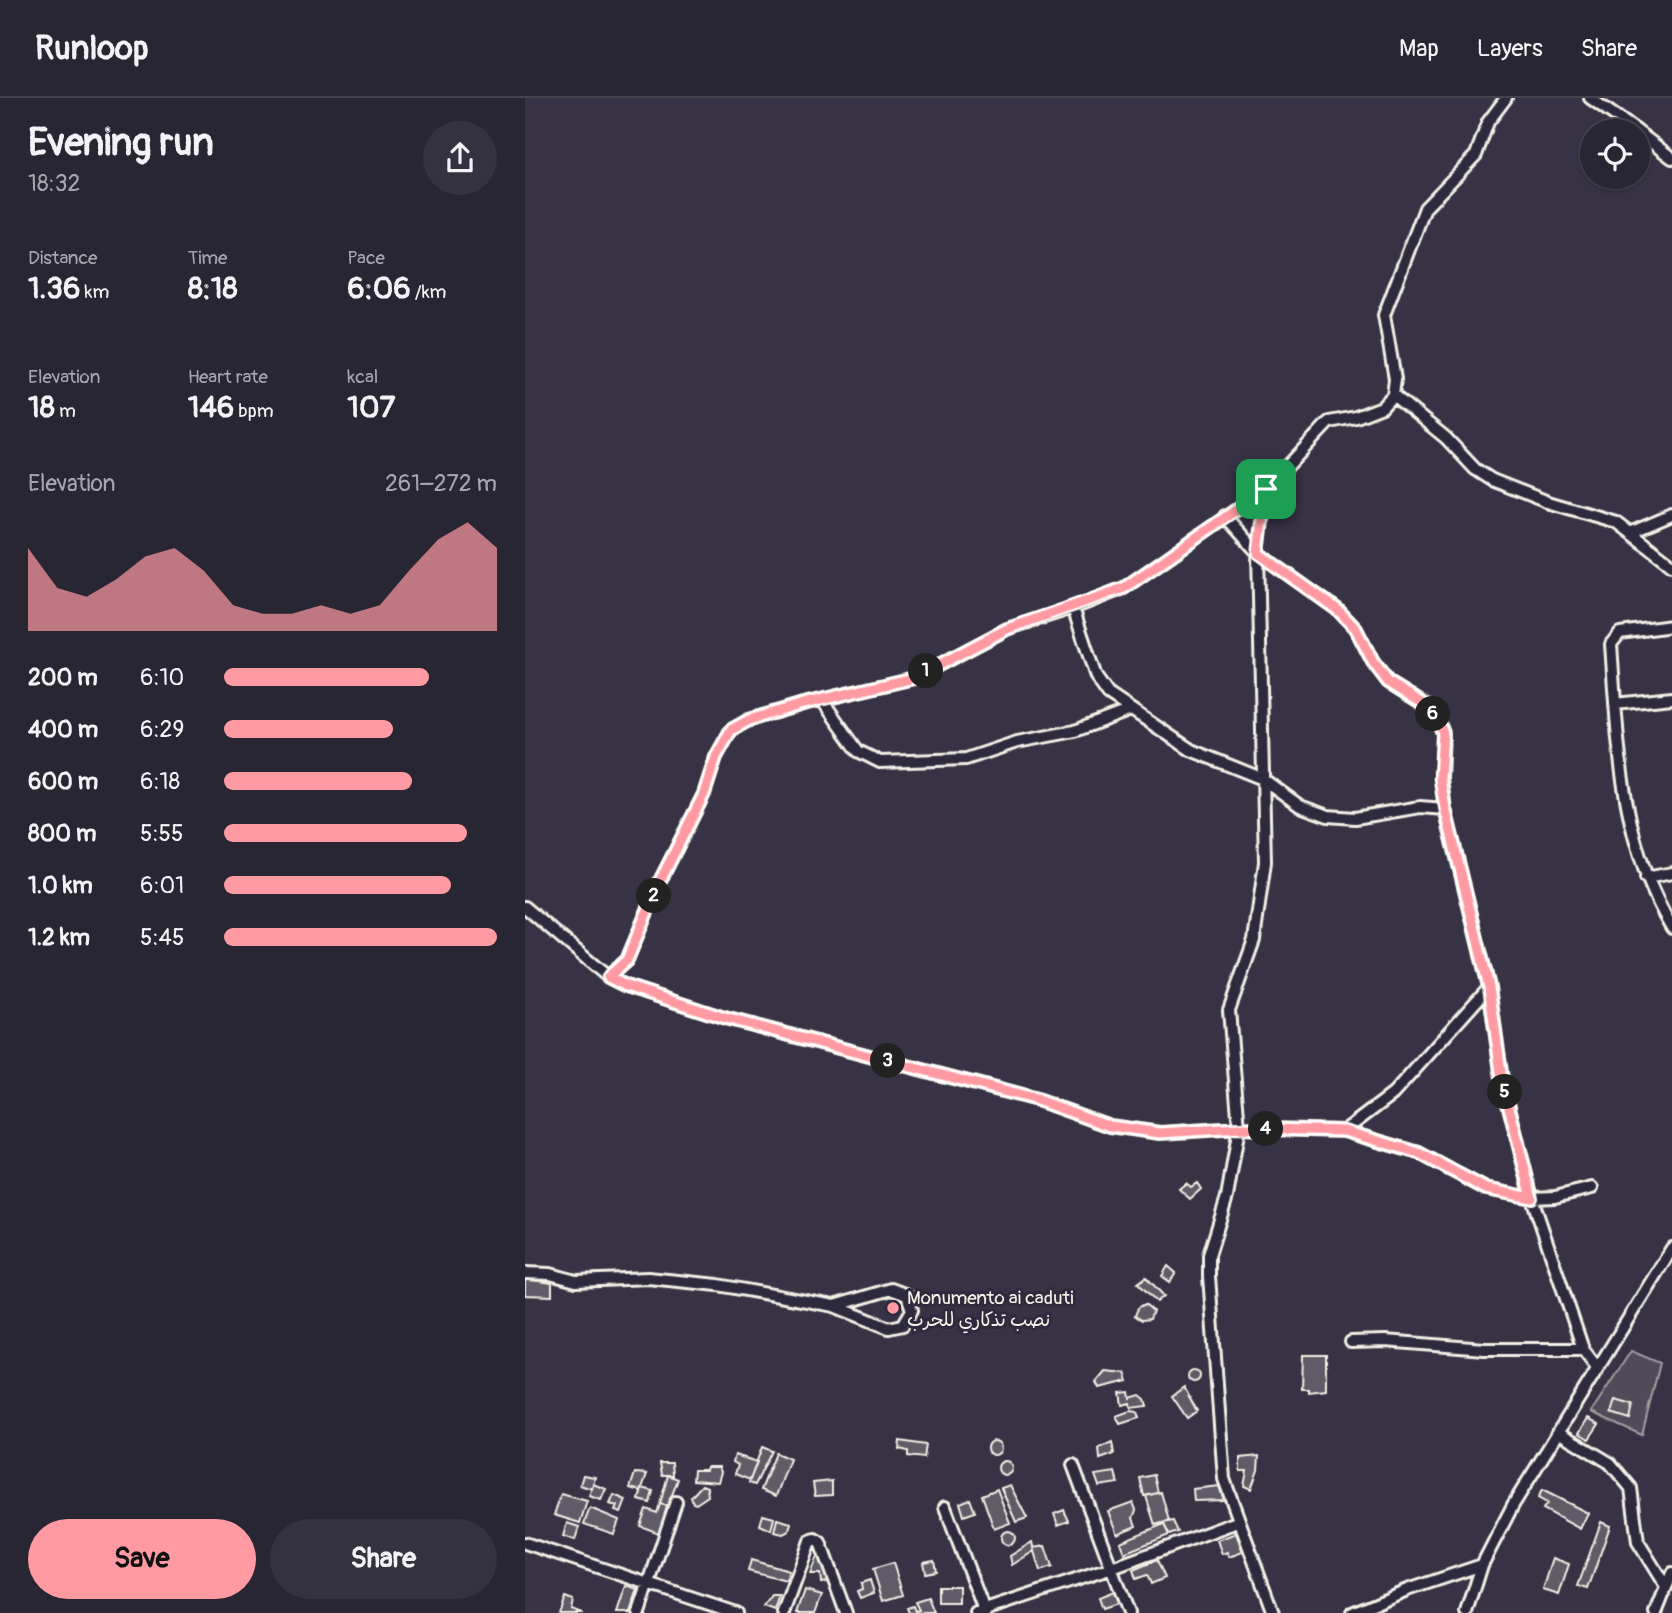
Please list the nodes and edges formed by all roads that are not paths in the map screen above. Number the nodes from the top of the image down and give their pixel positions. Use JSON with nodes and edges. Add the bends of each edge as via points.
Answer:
{"nodes":[{"id":1,"x":1506,"y":98,"type":"edge"},
{"id":2,"x":1590,"y":98,"type":"edge"},
{"id":3,"x":1619,"y":119,"type":"edge"},
{"id":4,"x":1650,"y":142,"type":"edge"},
{"id":5,"x":1672,"y":158,"type":"edge"},
{"id":6,"x":1393,"y":395,"type":"junction"},
{"id":7,"x":1266,"y":489,"type":"junction"},
{"id":8,"x":1672,"y":515,"type":"edge"},
{"id":9,"x":1225,"y":516,"type":"junction"},
{"id":10,"x":1632,"y":532,"type":"junction"},
{"id":11,"x":1258,"y":553,"type":"junction"},
{"id":12,"x":1672,"y":565,"type":"edge"},
{"id":13,"x":1073,"y":608,"type":"junction"},
{"id":14,"x":1672,"y":626,"type":"edge"},
{"id":15,"x":1672,"y":698,"type":"edge"},
{"id":16,"x":822,"y":700,"type":"junction"},
{"id":17,"x":1615,"y":704,"type":"junction"},
{"id":18,"x":1128,"y":711,"type":"junction"},
{"id":19,"x":1263,"y":779,"type":"junction"},
{"id":20,"x":1445,"y":808,"type":"junction"},
{"id":21,"x":1672,"y":873,"type":"edge"},
{"id":22,"x":1646,"y":878,"type":"junction"},
{"id":23,"x":525,"y":907,"type":"edge"},
{"id":24,"x":1672,"y":928,"type":"edge"},
{"id":25,"x":608,"y":977,"type":"junction"},
{"id":26,"x":1489,"y":987,"type":"junction"},
{"id":27,"x":1239,"y":1128,"type":"junction"},
{"id":28,"x":1344,"y":1131,"type":"junction"},
{"id":29,"x":1592,"y":1188,"type":"dead end"},
{"id":30,"x":1532,"y":1198,"type":"junction"},
{"id":31,"x":1672,"y":1248,"type":"edge"},
{"id":32,"x":525,"y":1273,"type":"edge"},
{"id":33,"x":834,"y":1307,"type":"junction"},
{"id":34,"x":1351,"y":1342,"type":"dead end"},
{"id":35,"x":1583,"y":1349,"type":"junction"},
{"id":36,"x":1596,"y":1366,"type":"junction"},
{"id":37,"x":1558,"y":1432,"type":"junction"},
{"id":38,"x":1073,"y":1465,"type":"dead end"},
{"id":39,"x":676,"y":1502,"type":"dead end"},
{"id":40,"x":945,"y":1507,"type":"dead end"},
{"id":41,"x":1237,"y":1521,"type":"junction"},
{"id":42,"x":525,"y":1543,"type":"edge"},
{"id":43,"x":1482,"y":1565,"type":"junction"},
{"id":44,"x":1112,"y":1569,"type":"junction"},
{"id":45,"x":1672,"y":1573,"type":"edge"},
{"id":46,"x":647,"y":1585,"type":"junction"},
{"id":47,"x":1666,"y":1587,"type":"junction"},
{"id":48,"x":981,"y":1612,"type":"edge"},
{"id":49,"x":639,"y":1613,"type":"edge"},
{"id":50,"x":736,"y":1613,"type":"edge"},
{"id":51,"x":784,"y":1613,"type":"edge"},
{"id":52,"x":846,"y":1613,"type":"edge"},
{"id":53,"x":1128,"y":1613,"type":"edge"},
{"id":54,"x":1273,"y":1613,"type":"edge"},
{"id":55,"x":1352,"y":1613,"type":"edge"},
{"id":56,"x":1467,"y":1613,"type":"edge"},
{"id":57,"x":1656,"y":1613,"type":"edge"}],
"edges":[{"from":1,"to":6,"type":"street","via":[[1488,122],[1476,155],[1425,208],[1384,315],[1395,379]]},
{"from":2,"to":3,"type":"street"},
{"from":4,"to":5,"type":"street"},
{"from":6,"to":7,"type":"street","via":[[1382,407],[1356,418],[1329,422]]},
{"from":6,"to":10,"type":"street","via":[[1492,480],[1616,522]]},
{"from":7,"to":9,"type":"street"},
{"from":7,"to":11,"type":"street"},
{"from":8,"to":10,"type":"street"},
{"from":9,"to":11,"type":"street"},
{"from":9,"to":13,"type":"street","via":[[1124,588]]},
{"from":10,"to":12,"type":"street"},
{"from":11,"to":19,"type":"street"},
{"from":11,"to":20,"type":"street","via":[[1338,610],[1356,629],[1388,682],[1427,706],[1438,720],[1443,733],[1440,778]]},
{"from":13,"to":16,"type":"street","via":[[1007,629],[914,678]]},
{"from":13,"to":18,"type":"street","via":[[1096,677]]},
{"from":14,"to":17,"type":"street","via":[[1620,633],[1611,644]]},
{"from":15,"to":17,"type":"street"},
{"from":16,"to":18,"type":"street","via":[[858,751],[880,762],[966,758],[1017,741],[1075,731]]},
{"from":16,"to":25,"type":"street","via":[[749,720],[731,730],[627,960]]},
{"from":17,"to":22,"type":"street","via":[[1628,814]]},
{"from":18,"to":19,"type":"street","via":[[1191,750]]},
{"from":19,"to":20,"type":"street","via":[[1300,806],[1328,816],[1355,818],[1420,807]]},
{"from":19,"to":27,"type":"street","via":[[1265,862],[1260,905],[1254,940],[1229,1010]]},
{"from":20,"to":26,"type":"street"},
{"from":21,"to":22,"type":"street"},
{"from":22,"to":24,"type":"street"},
{"from":23,"to":25,"type":"street"},
{"from":25,"to":27,"type":"street","via":[[725,1018],[1037,1100],[1110,1126],[1160,1133]]},
{"from":26,"to":28,"type":"street","via":[[1393,1094]]},
{"from":26,"to":30,"type":"street","via":[[1502,1079]]},
{"from":27,"to":28,"type":"street"},
{"from":27,"to":41,"type":"street","via":[[1227,1197],[1209,1255],[1224,1479]]},
{"from":28,"to":30,"type":"street","via":[[1419,1153],[1486,1189]]},
{"from":29,"to":30,"type":"street","via":[[1555,1198]]},
{"from":30,"to":35,"type":"street"},
{"from":31,"to":36,"type":"street"},
{"from":32,"to":33,"type":"street","via":[[576,1281],[678,1279]]},
{"from":33,"to":33,"type":"street","via":[[891,1289],[907,1295],[912,1310],[908,1321],[894,1329]]},
{"from":34,"to":35,"type":"street"},
{"from":35,"to":36,"type":"street"},
{"from":36,"to":37,"type":"street"},
{"from":37,"to":43,"type":"street"},
{"from":37,"to":47,"type":"street","via":[[1610,1463],[1631,1488],[1638,1542]]},
{"from":38,"to":44,"type":"street"},
{"from":39,"to":46,"type":"street"},
{"from":40,"to":48,"type":"street"},
{"from":41,"to":44,"type":"street"},
{"from":41,"to":54,"type":"street"},
{"from":42,"to":46,"type":"street"},
{"from":43,"to":55,"type":"street"},
{"from":43,"to":56,"type":"street"},
{"from":44,"to":48,"type":"street"},
{"from":44,"to":53,"type":"street"},
{"from":45,"to":47,"type":"street"},
{"from":46,"to":49,"type":"street"},
{"from":46,"to":50,"type":"street"},
{"from":47,"to":57,"type":"street"},
{"from":51,"to":52,"type":"street","via":[[810,1541],[815,1539]]}]}
